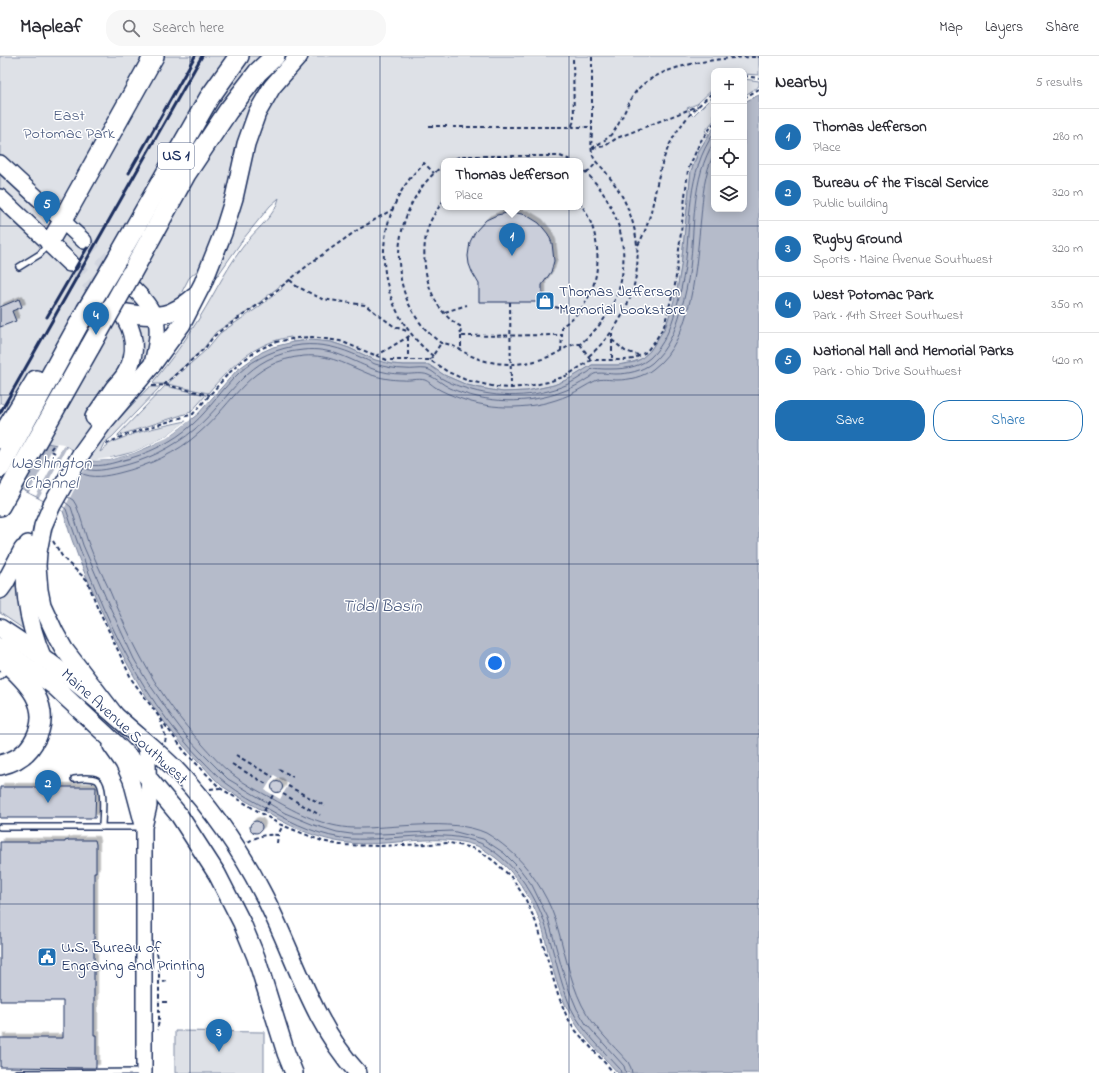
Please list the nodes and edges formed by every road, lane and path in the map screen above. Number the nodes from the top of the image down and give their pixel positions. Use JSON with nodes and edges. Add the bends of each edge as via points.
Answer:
{"nodes":[{"id":1,"x":154,"y":56,"type":"edge"},
{"id":2,"x":239,"y":56,"type":"edge"},
{"id":3,"x":260,"y":56,"type":"edge"},
{"id":4,"x":275,"y":56,"type":"edge"},
{"id":5,"x":299,"y":56,"type":"edge"},
{"id":6,"x":573,"y":56,"type":"edge"},
{"id":7,"x":592,"y":56,"type":"edge"},
{"id":8,"x":759,"y":57,"type":"edge"},
{"id":9,"x":747,"y":76,"type":"edge"},
{"id":10,"x":759,"y":78,"type":"edge"},
{"id":11,"x":759,"y":89,"type":"edge"},
{"id":12,"x":711,"y":94,"type":"edge"},
{"id":13,"x":747,"y":96,"type":"edge"},
{"id":14,"x":699,"y":105,"type":"junction"},
{"id":15,"x":449,"y":125,"type":"dead end"},
{"id":16,"x":572,"y":125,"type":"junction"},
{"id":17,"x":429,"y":126,"type":"dead end"},
{"id":18,"x":453,"y":127,"type":"dead end"},
{"id":19,"x":592,"y":127,"type":"junction"},
{"id":20,"x":711,"y":127,"type":"edge"},
{"id":21,"x":592,"y":148,"type":"junction"},
{"id":22,"x":475,"y":156,"type":"joint"},
{"id":23,"x":547,"y":156,"type":"joint"},
{"id":24,"x":454,"y":158,"type":"edge"},
{"id":25,"x":565,"y":158,"type":"edge"},
{"id":26,"x":597,"y":162,"type":"junction"},
{"id":27,"x":0,"y":163,"type":"edge"},
{"id":28,"x":441,"y":167,"type":"edge"},
{"id":29,"x":583,"y":169,"type":"edge"},
{"id":30,"x":587,"y":172,"type":"junction"},
{"id":31,"x":434,"y":173,"type":"junction"},
{"id":32,"x":186,"y":174,"type":"junction"},
{"id":33,"x":0,"y":197,"type":"edge"},
{"id":34,"x":441,"y":204,"type":"edge"},
{"id":35,"x":583,"y":208,"type":"edge"},
{"id":36,"x":393,"y":209,"type":"junction"},
{"id":37,"x":62,"y":221,"type":"junction"},
{"id":38,"x":84,"y":241,"type":"tunnel mouth"},
{"id":39,"x":49,"y":243,"type":"junction"},
{"id":40,"x":637,"y":246,"type":"junction"},
{"id":41,"x":70,"y":263,"type":"tunnel mouth"},
{"id":42,"x":19,"y":267,"type":"dead end"},
{"id":43,"x":290,"y":280,"type":"junction"},
{"id":44,"x":132,"y":282,"type":"junction"},
{"id":45,"x":197,"y":295,"type":"junction"},
{"id":46,"x":510,"y":302,"type":"dead end"},
{"id":47,"x":467,"y":305,"type":"dead end"},
{"id":48,"x":555,"y":306,"type":"dead end"},
{"id":49,"x":444,"y":312,"type":"junction"},
{"id":50,"x":577,"y":313,"type":"junction"},
{"id":51,"x":155,"y":315,"type":"junction"},
{"id":52,"x":409,"y":331,"type":"junction"},
{"id":53,"x":612,"y":332,"type":"junction"},
{"id":54,"x":510,"y":335,"type":"junction"},
{"id":55,"x":562,"y":335,"type":"junction"},
{"id":56,"x":410,"y":336,"type":"junction"},
{"id":57,"x":460,"y":336,"type":"junction"},
{"id":58,"x":612,"y":340,"type":"junction"},
{"id":59,"x":441,"y":343,"type":"junction"},
{"id":60,"x":580,"y":344,"type":"junction"},
{"id":61,"x":461,"y":350,"type":"junction"},
{"id":62,"x":561,"y":351,"type":"junction"},
{"id":63,"x":376,"y":356,"type":"junction"},
{"id":64,"x":433,"y":356,"type":"junction"},
{"id":65,"x":589,"y":356,"type":"junction"},
{"id":66,"x":640,"y":356,"type":"junction"},
{"id":67,"x":408,"y":360,"type":"junction"},
{"id":68,"x":430,"y":360,"type":"junction"},
{"id":69,"x":591,"y":360,"type":"junction"},
{"id":70,"x":612,"y":360,"type":"junction"},
{"id":71,"x":510,"y":364,"type":"junction"},
{"id":72,"x":152,"y":365,"type":"junction"},
{"id":73,"x":164,"y":385,"type":"junction"},
{"id":74,"x":146,"y":386,"type":"dead end"},
{"id":75,"x":510,"y":388,"type":"junction"},
{"id":76,"x":210,"y":395,"type":"junction"},
{"id":77,"x":23,"y":413,"type":"junction"},
{"id":78,"x":0,"y":439,"type":"edge"},
{"id":79,"x":53,"y":446,"type":"dead end"},
{"id":80,"x":102,"y":446,"type":"dead end"},
{"id":81,"x":77,"y":452,"type":"junction"},
{"id":82,"x":55,"y":453,"type":"dead end"},
{"id":83,"x":0,"y":468,"type":"edge"},
{"id":84,"x":3,"y":501,"type":"edge"},
{"id":85,"x":48,"y":503,"type":"junction"},
{"id":86,"x":30,"y":534,"type":"junction"},
{"id":87,"x":52,"y":540,"type":"dead end"},
{"id":88,"x":0,"y":590,"type":"edge"},
{"id":89,"x":0,"y":628,"type":"edge"},
{"id":90,"x":0,"y":647,"type":"edge"},
{"id":91,"x":41,"y":655,"type":"junction"},
{"id":92,"x":4,"y":666,"type":"edge"},
{"id":93,"x":54,"y":686,"type":"junction"},
{"id":94,"x":114,"y":714,"type":"junction"},
{"id":95,"x":160,"y":719,"type":"junction"},
{"id":96,"x":98,"y":728,"type":"junction"},
{"id":97,"x":141,"y":738,"type":"junction"},
{"id":98,"x":163,"y":744,"type":"dead end"},
{"id":99,"x":236,"y":755,"type":"dead end"},
{"id":100,"x":232,"y":764,"type":"dead end"},
{"id":101,"x":0,"y":765,"type":"edge"},
{"id":102,"x":279,"y":769,"type":"dead end"},
{"id":103,"x":273,"y":777,"type":"dead end"},
{"id":104,"x":293,"y":777,"type":"dead end"},
{"id":105,"x":74,"y":778,"type":"dead end"},
{"id":106,"x":149,"y":779,"type":"junction"},
{"id":107,"x":268,"y":785,"type":"dead end"},
{"id":108,"x":288,"y":786,"type":"dead end"},
{"id":109,"x":220,"y":788,"type":"junction"},
{"id":110,"x":205,"y":790,"type":"dead end"},
{"id":111,"x":283,"y":794,"type":"dead end"},
{"id":112,"x":273,"y":795,"type":"dead end"},
{"id":113,"x":325,"y":806,"type":"dead end"},
{"id":114,"x":264,"y":811,"type":"dead end"},
{"id":115,"x":320,"y":815,"type":"dead end"},
{"id":116,"x":283,"y":825,"type":"junction"},
{"id":117,"x":0,"y":827,"type":"edge"},
{"id":118,"x":102,"y":827,"type":"junction"},
{"id":119,"x":144,"y":827,"type":"junction"},
{"id":120,"x":278,"y":835,"type":"junction"},
{"id":121,"x":246,"y":843,"type":"dead end"},
{"id":122,"x":277,"y":843,"type":"dead end"},
{"id":123,"x":162,"y":982,"type":"dead end"},
{"id":124,"x":167,"y":982,"type":"dead end"},
{"id":125,"x":163,"y":1002,"type":"dead end"},
{"id":126,"x":167,"y":1002,"type":"dead end"},
{"id":127,"x":144,"y":1072,"type":"edge"},
{"id":128,"x":17,"y":1073,"type":"edge"},
{"id":129,"x":294,"y":1073,"type":"edge"},
{"id":130,"x":358,"y":1073,"type":"edge"},
{"id":131,"x":614,"y":1073,"type":"edge"}],
"edges":[{"from":1,"to":37,"type":"highway"},
{"from":2,"to":77,"type":"highway","number":"US 1","bridge":true,"via":[[209,98],[86,311],[47,362]]},
{"from":3,"to":32,"type":"highway","via":[[236,84],[215,115]]},
{"from":4,"to":32,"type":"highway","number":"US 1","via":[[237,97]]},
{"from":5,"to":45,"type":"main road","via":[[272,87],[257,113],[247,139],[228,222]]},
{"from":6,"to":16,"type":"path"},
{"from":7,"to":19,"type":"path"},
{"from":8,"to":21,"type":"path","via":[[698,62],[668,71],[651,80],[638,89],[614,132]]},
{"from":9,"to":10,"type":"path"},
{"from":11,"to":13,"type":"path"},
{"from":12,"to":14,"type":"path"},
{"from":14,"to":21,"type":"path","via":[[617,138],[605,146]]},
{"from":14,"to":40,"type":"path","via":[[683,122],[669,146],[659,173],[648,226]]},
{"from":15,"to":17,"type":"path"},
{"from":16,"to":18,"type":"path"},
{"from":16,"to":19,"type":"path"},
{"from":19,"to":21,"type":"path"},
{"from":20,"to":66,"type":"path","via":[[700,142],[688,170],[675,285],[664,326],[655,341]]},
{"from":21,"to":26,"type":"path"},
{"from":22,"to":23,"type":"path"},
{"from":22,"to":24,"type":"path"},
{"from":23,"to":25,"type":"path"},
{"from":26,"to":30,"type":"path"},
{"from":26,"to":40,"type":"path","via":[[623,197],[632,220]]},
{"from":27,"to":37,"type":"main road"},
{"from":28,"to":31,"type":"path"},
{"from":29,"to":30,"type":"path"},
{"from":30,"to":60,"type":"path","via":[[616,216],[622,238],[623,265],[619,286],[610,308],[598,327]]},
{"from":31,"to":36,"type":"path","via":[[424,163],[407,182]]},
{"from":31,"to":59,"type":"path","via":[[417,194],[406,214],[400,236],[398,260],[409,305],[427,331]]},
{"from":32,"to":44,"type":"highway","number":"US 1"},
{"from":33,"to":39,"type":"main road"},
{"from":34,"to":49,"type":"path","via":[[430,221],[424,259],[431,292]]},
{"from":35,"to":50,"type":"path","via":[[594,229],[598,246],[598,265],[592,288]]},
{"from":36,"to":43,"type":"path","via":[[356,231]]},
{"from":36,"to":52,"type":"path","via":[[385,238],[384,266],[393,304]]},
{"from":37,"to":38,"type":"main road"},
{"from":37,"to":39,"type":"main road"},
{"from":39,"to":41,"type":"main road"},
{"from":39,"to":42,"type":"lane","via":[[40,254]]},
{"from":40,"to":53,"type":"path","via":[[638,263],[633,292],[622,318]]},
{"from":43,"to":52,"type":"path","via":[[296,286],[322,299],[365,305],[395,327]]},
{"from":43,"to":73,"type":"path","via":[[213,337],[206,347]]},
{"from":44,"to":51,"type":"main road"},
{"from":44,"to":84,"type":"highway","number":"US 1","bridge":true,"via":[[90,347]]},
{"from":45,"to":51,"type":"main road","via":[[174,311]]},
{"from":45,"to":72,"type":"main road","via":[[182,324]]},
{"from":46,"to":54,"type":"path"},
{"from":47,"to":49,"type":"path"},
{"from":48,"to":50,"type":"path"},
{"from":49,"to":57,"type":"path","via":[[460,326]]},
{"from":50,"to":55,"type":"path","via":[[562,326]]},
{"from":51,"to":72,"type":"main road","via":[[157,342]]},
{"from":51,"to":81,"type":"main road","via":[[121,312],[134,339],[130,363],[126,374],[88,425]]},
{"from":52,"to":56,"type":"path"},
{"from":53,"to":58,"type":"path"},
{"from":53,"to":65,"type":"path"},
{"from":54,"to":55,"type":"path"},
{"from":54,"to":57,"type":"path"},
{"from":54,"to":71,"type":"path"},
{"from":55,"to":62,"type":"path"},
{"from":56,"to":63,"type":"path"},
{"from":56,"to":64,"type":"path"},
{"from":56,"to":67,"type":"path"},
{"from":57,"to":61,"type":"path"},
{"from":58,"to":66,"type":"path","via":[[625,351]]},
{"from":58,"to":70,"type":"path"},
{"from":59,"to":61,"type":"path","via":[[448,343]]},
{"from":59,"to":64,"type":"path"},
{"from":60,"to":62,"type":"path","via":[[574,344]]},
{"from":60,"to":65,"type":"path"},
{"from":61,"to":71,"type":"path","via":[[485,361]]},
{"from":62,"to":71,"type":"path","via":[[526,363]]},
{"from":63,"to":67,"type":"path","via":[[387,360]]},
{"from":63,"to":76,"type":"path","via":[[340,341],[327,339],[312,337],[276,342],[241,362]]},
{"from":64,"to":68,"type":"path"},
{"from":65,"to":69,"type":"path"},
{"from":66,"to":70,"type":"path"},
{"from":67,"to":68,"type":"path"},
{"from":68,"to":75,"type":"path","via":[[466,380]]},
{"from":69,"to":70,"type":"path"},
{"from":69,"to":75,"type":"path","via":[[566,376],[548,382]]},
{"from":71,"to":75,"type":"path"},
{"from":72,"to":81,"type":"main road"},
{"from":73,"to":74,"type":"path"},
{"from":73,"to":76,"type":"path"},
{"from":76,"to":80,"type":"path","via":[[193,414],[125,435]]},
{"from":77,"to":78,"type":"highway"},
{"from":77,"to":83,"type":"highway"},
{"from":79,"to":82,"type":"path","via":[[50,450]]},
{"from":81,"to":85,"type":"main road"},
{"from":85,"to":86,"type":"main road"},
{"from":85,"to":94,"type":"main road","via":[[38,552],[38,584],[42,605],[64,649]]},
{"from":86,"to":88,"type":"main road"},
{"from":86,"to":91,"type":"main road","via":[[25,569],[26,598]]},
{"from":87,"to":95,"type":"path","via":[[65,560],[87,580],[132,680]]},
{"from":89,"to":91,"type":"main road","name":"Maine Avenue Southwest"},
{"from":90,"to":93,"type":"main road","name":"Maine Avenue Southwest"},
{"from":91,"to":93,"type":"main road"},
{"from":91,"to":94,"type":"main road","name":"Maine Avenue Southwest"},
{"from":92,"to":101,"type":"highway","via":[[22,678],[34,694],[40,706],[41,720],[31,747],[15,760]]},
{"from":93,"to":96,"type":"main road","name":"Maine Avenue Southwest"},
{"from":94,"to":97,"type":"main road","name":"Maine Avenue Southwest"},
{"from":95,"to":98,"type":"path","via":[[166,738]]},
{"from":95,"to":109,"type":"path","via":[[185,752]]},
{"from":96,"to":106,"type":"main road","name":"Maine Avenue Southwest"},
{"from":96,"to":119,"type":"main road","via":[[123,763],[131,780]]},
{"from":97,"to":106,"type":"main road","via":[[148,755]]},
{"from":97,"to":130,"type":"main road","name":"Maine Avenue Southwest","via":[[179,773],[244,859],[273,912],[316,1010],[340,1051]]},
{"from":99,"to":103,"type":"path"},
{"from":100,"to":107,"type":"path"},
{"from":102,"to":104,"type":"path"},
{"from":105,"to":118,"type":"lane","via":[[93,779],[101,785]]},
{"from":106,"to":119,"type":"main road","via":[[149,806]]},
{"from":106,"to":129,"type":"main road","name":"Maine Avenue Southwest","via":[[179,815],[217,874],[234,906],[256,957]]},
{"from":108,"to":113,"type":"path"},
{"from":109,"to":110,"type":"path"},
{"from":109,"to":116,"type":"path"},
{"from":111,"to":115,"type":"path"},
{"from":112,"to":114,"type":"path"},
{"from":116,"to":120,"type":"path"},
{"from":116,"to":131,"type":"path","via":[[322,841],[340,845],[450,843],[476,849],[494,861],[512,878],[525,898],[538,927],[567,1017],[576,1031]]},
{"from":117,"to":118,"type":"lane"},
{"from":118,"to":119,"type":"lane"},
{"from":119,"to":127,"type":"main road"},
{"from":120,"to":121,"type":"path","via":[[257,836]]},
{"from":120,"to":122,"type":"path"},
{"from":123,"to":124,"type":"path"},
{"from":125,"to":126,"type":"path"},
{"from":127,"to":128,"type":"lane"}]}
